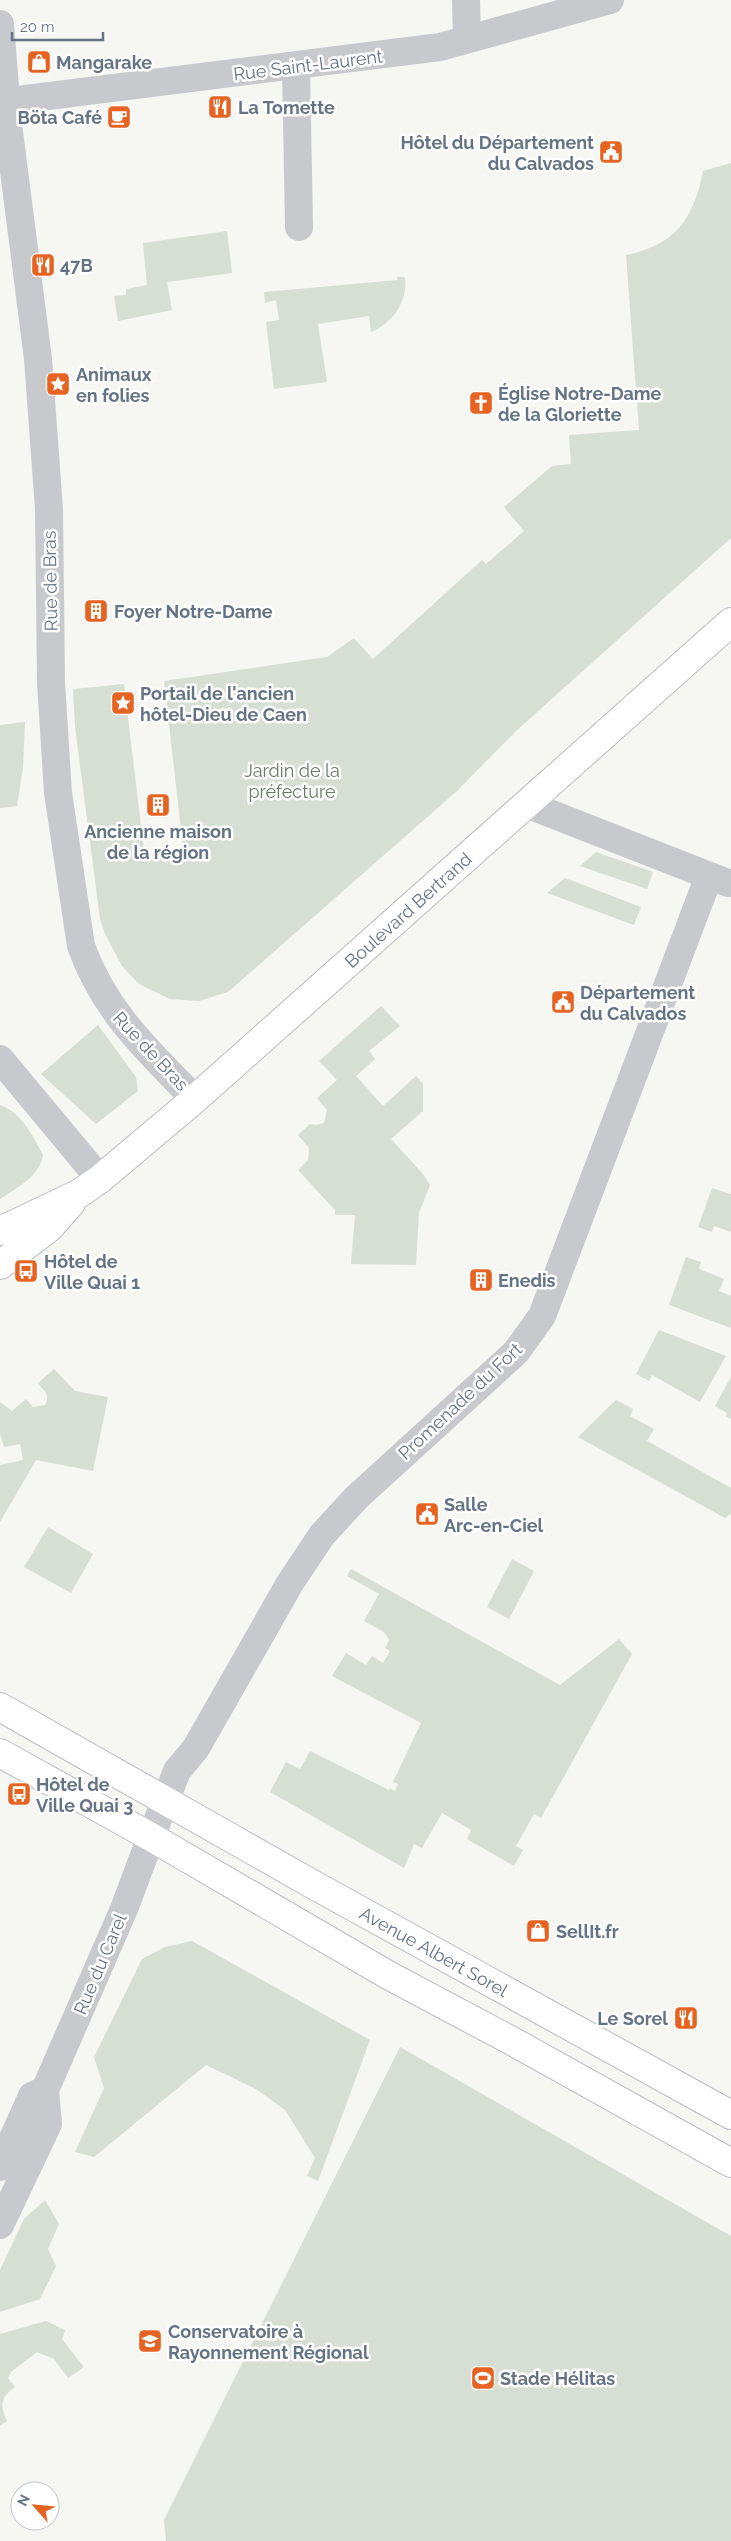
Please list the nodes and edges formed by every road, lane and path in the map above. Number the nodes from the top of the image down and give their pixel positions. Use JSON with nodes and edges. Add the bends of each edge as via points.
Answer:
{"nodes":[{"id":1,"x":466,"y":0,"type":"edge"},
{"id":2,"x":610,"y":0,"type":"edge"},
{"id":3,"x":0,"y":24,"type":"edge"},
{"id":4,"x":467,"y":39,"type":"junction"},
{"id":5,"x":296,"y":66,"type":"junction"},
{"id":6,"x":3,"y":101,"type":"edge"},
{"id":7,"x":299,"y":227,"type":"dead end"},
{"id":8,"x":731,"y":622,"type":"edge"},
{"id":9,"x":526,"y":804,"type":"junction"},
{"id":10,"x":0,"y":1059,"type":"edge"},
{"id":11,"x":195,"y":1099,"type":"junction"},
{"id":12,"x":90,"y":1186,"type":"junction"},
{"id":13,"x":0,"y":1231,"type":"edge"},
{"id":14,"x":0,"y":1264,"type":"edge"},
{"id":15,"x":0,"y":1707,"type":"edge"},
{"id":16,"x":0,"y":1753,"type":"edge"},
{"id":17,"x":166,"y":1801,"type":"junction"},
{"id":18,"x":151,"y":1837,"type":"junction"},
{"id":19,"x":45,"y":2090,"type":"junction"},
{"id":20,"x":731,"y":2115,"type":"edge"},
{"id":21,"x":731,"y":2163,"type":"edge"},
{"id":22,"x":0,"y":2167,"type":"edge"},
{"id":23,"x":0,"y":2225,"type":"edge"}],
"edges":[{"from":1,"to":4,"type":"street"},
{"from":2,"to":4,"type":"street","name":"Rue Saint-Laurent"},
{"from":3,"to":6,"type":"street","name":"Rue de Bras"},
{"from":4,"to":5,"type":"street","name":"Rue Saint-Laurent","via":[[440,47]]},
{"from":5,"to":6,"type":"street","name":"Rue Saint-Laurent"},
{"from":5,"to":7,"type":"street"},
{"from":6,"to":11,"type":"street","name":"Rue de Bras","via":[[33,313],[47,486],[51,682],[58,793],[81,946],[89,968],[116,1016]]},
{"from":8,"to":9,"type":"main road","name":"Boulevard Bertrand"},
{"from":9,"to":11,"type":"main road","name":"Boulevard Bertrand"},
{"from":9,"to":17,"type":"street","name":"Promenade du Fort","via":[[718,879],[542,1316],[516,1352],[356,1498],[322,1535],[290,1583],[196,1748],[177,1771]]},
{"from":10,"to":12,"type":"street"},
{"from":11,"to":12,"type":"main road","name":"Boulevard Bertrand"},
{"from":12,"to":13,"type":"main road","name":"Boulevard Bertrand"},
{"from":12,"to":14,"type":"main road","name":"Boulevard Bertrand","via":[[49,1228]]},
{"from":15,"to":17,"type":"main road","name":"Avenue Albert Sorel"},
{"from":16,"to":18,"type":"main road"},
{"from":17,"to":18,"type":"street"},
{"from":17,"to":20,"type":"main road","name":"Avenue Albert Sorel"},
{"from":18,"to":19,"type":"street","name":"Rue du Carel","via":[[124,1909]]},
{"from":18,"to":21,"type":"main road","via":[[388,1975]]},
{"from":19,"to":22,"type":"street","name":"Rue du Carel","via":[[32,2096]]},
{"from":19,"to":23,"type":"street","name":"Rue du Carel","via":[[48,2124]]}]}
